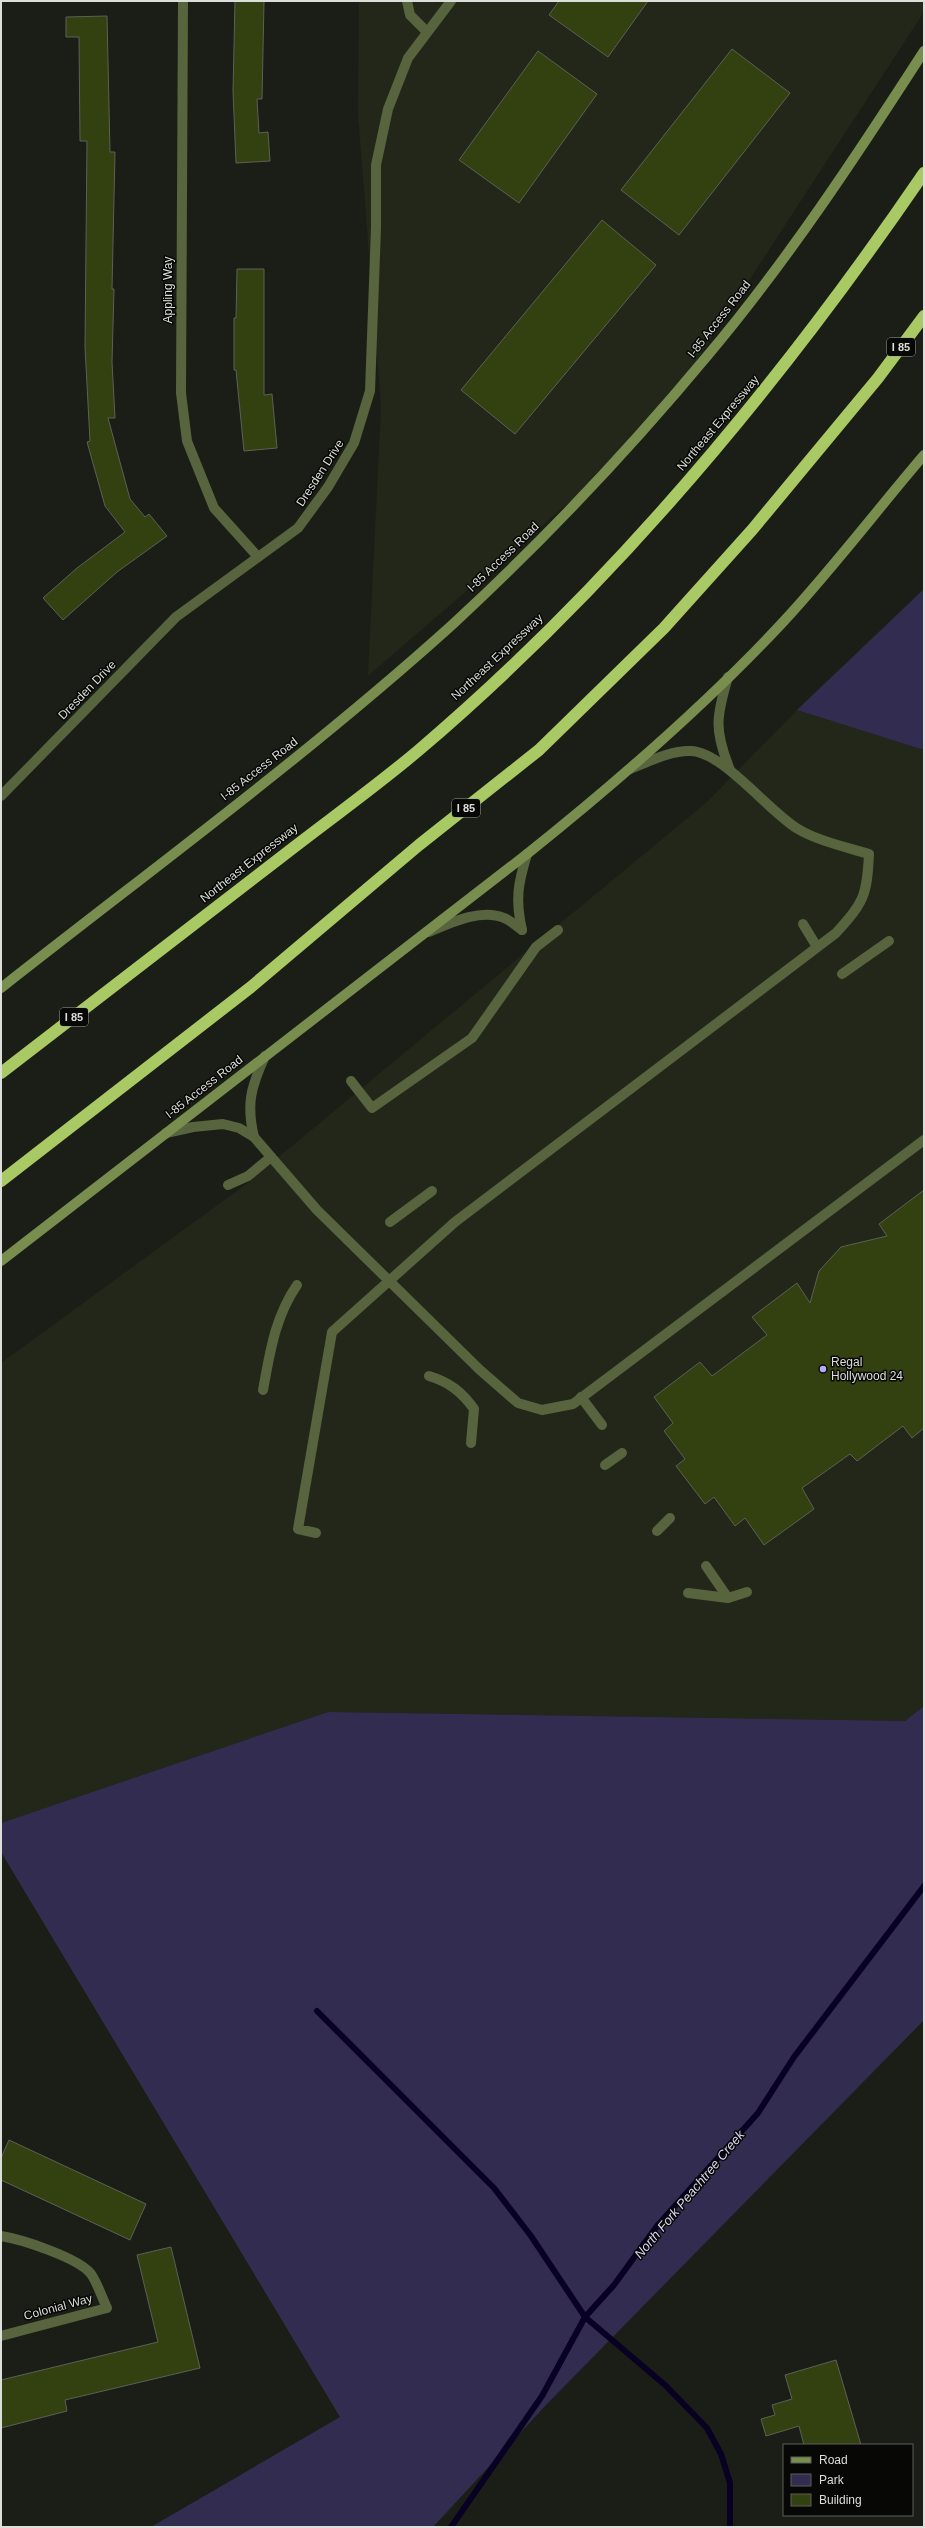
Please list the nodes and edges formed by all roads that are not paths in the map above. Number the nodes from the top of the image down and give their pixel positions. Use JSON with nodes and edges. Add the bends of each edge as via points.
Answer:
{"nodes":[{"id":1,"x":183,"y":1,"type":"edge"},
{"id":2,"x":407,"y":1,"type":"edge"},
{"id":3,"x":451,"y":1,"type":"edge"},
{"id":4,"x":427,"y":32,"type":"junction"},
{"id":5,"x":924,"y":51,"type":"edge"},
{"id":6,"x":924,"y":173,"type":"edge"},
{"id":7,"x":924,"y":316,"type":"edge"},
{"id":8,"x":924,"y":455,"type":"edge"},
{"id":9,"x":258,"y":557,"type":"junction"},
{"id":10,"x":728,"y":677,"type":"junction"},
{"id":11,"x":628,"y":770,"type":"junction"},
{"id":12,"x":730,"y":770,"type":"junction"},
{"id":13,"x":1,"y":796,"type":"edge"},
{"id":14,"x":527,"y":854,"type":"junction"},
{"id":15,"x":803,"y":924,"type":"dead end"},
{"id":16,"x":558,"y":930,"type":"dead end"},
{"id":17,"x":426,"y":933,"type":"junction"},
{"id":18,"x":889,"y":941,"type":"dead end"},
{"id":19,"x":817,"y":947,"type":"junction"},
{"id":20,"x":842,"y":974,"type":"dead end"},
{"id":21,"x":1,"y":988,"type":"edge"},
{"id":22,"x":265,"y":1056,"type":"junction"},
{"id":23,"x":1,"y":1073,"type":"edge"},
{"id":24,"x":351,"y":1081,"type":"dead end"},
{"id":25,"x":166,"y":1133,"type":"junction"},
{"id":26,"x":254,"y":1137,"type":"junction"},
{"id":27,"x":924,"y":1140,"type":"edge"},
{"id":28,"x":271,"y":1157,"type":"junction"},
{"id":29,"x":1,"y":1181,"type":"edge"},
{"id":30,"x":228,"y":1185,"type":"dead end"},
{"id":31,"x":432,"y":1191,"type":"dead end"},
{"id":32,"x":390,"y":1222,"type":"dead end"},
{"id":33,"x":1,"y":1261,"type":"edge"},
{"id":34,"x":389,"y":1280,"type":"junction"},
{"id":35,"x":297,"y":1285,"type":"dead end"},
{"id":36,"x":429,"y":1376,"type":"dead end"},
{"id":37,"x":264,"y":1390,"type":"dead end"},
{"id":38,"x":581,"y":1397,"type":"junction"},
{"id":39,"x":602,"y":1425,"type":"dead end"},
{"id":40,"x":471,"y":1443,"type":"dead end"},
{"id":41,"x":622,"y":1453,"type":"dead end"},
{"id":42,"x":605,"y":1465,"type":"dead end"},
{"id":43,"x":670,"y":1518,"type":"dead end"},
{"id":44,"x":657,"y":1531,"type":"dead end"},
{"id":45,"x":316,"y":1533,"type":"dead end"},
{"id":46,"x":706,"y":1566,"type":"dead end"},
{"id":47,"x":747,"y":1592,"type":"dead end"},
{"id":48,"x":688,"y":1593,"type":"dead end"},
{"id":49,"x":728,"y":1598,"type":"junction"},
{"id":50,"x":1,"y":2236,"type":"edge"},
{"id":51,"x":1,"y":2336,"type":"edge"}],
"edges":[{"from":1,"to":9,"type":"street","name":"Appling Way","via":[[181,394],[187,440],[214,508]]},
{"from":2,"to":4,"type":"street","via":[[410,15]]},
{"from":3,"to":4,"type":"street","name":"Dresden Drive"},
{"from":4,"to":9,"type":"street","name":"Dresden Drive","via":[[408,58],[388,109],[376,165],[370,392],[354,443],[328,487],[298,528]]},
{"from":5,"to":21,"type":"main road","name":"I-85 Access Road","via":[[860,151],[710,353],[562,518],[452,625],[319,739]]},
{"from":6,"to":23,"type":"highway","name":"Northeast Expressway","number":"I 85","via":[[882,234],[768,386],[647,530],[532,646],[418,750]]},
{"from":7,"to":29,"type":"highway","number":"I 85","via":[[878,378],[752,530],[664,628],[539,750],[419,846],[251,987]]},
{"from":8,"to":10,"type":"main road","name":"I-85 Access Road","via":[[784,621]]},
{"from":9,"to":13,"type":"street","name":"Dresden Drive","via":[[176,617]]},
{"from":10,"to":11,"type":"main road","name":"I-85 Access Road","via":[[682,723]]},
{"from":10,"to":12,"type":"street","via":[[717,718],[721,747]]},
{"from":11,"to":12,"type":"street","via":[[675,753],[691,751],[705,754]]},
{"from":11,"to":14,"type":"main road","name":"I-85 Access Road"},
{"from":12,"to":19,"type":"street","via":[[767,806],[798,829],[869,854],[867,884],[858,908],[836,933]]},
{"from":14,"to":17,"type":"main road","name":"I-85 Access Road"},
{"from":14,"to":17,"type":"street","via":[[516,897],[522,930],[504,918],[490,915],[475,916]]},
{"from":15,"to":19,"type":"street"},
{"from":16,"to":24,"type":"street","via":[[536,947],[472,1038],[372,1108]]},
{"from":17,"to":22,"type":"main road","name":"I-85 Access Road"},
{"from":18,"to":20,"type":"street"},
{"from":19,"to":34,"type":"street","via":[[455,1222]]},
{"from":22,"to":25,"type":"main road","name":"I-85 Access Road"},
{"from":22,"to":26,"type":"street","via":[[250,1094],[249,1118]]},
{"from":25,"to":26,"type":"street","via":[[223,1124],[239,1128]]},
{"from":25,"to":33,"type":"main road","name":"I-85 Access Road"},
{"from":26,"to":28,"type":"street"},
{"from":27,"to":38,"type":"street"},
{"from":28,"to":30,"type":"street","via":[[248,1176]]},
{"from":28,"to":34,"type":"street","via":[[317,1210]]},
{"from":31,"to":32,"type":"street"},
{"from":34,"to":38,"type":"street","via":[[480,1370],[518,1403],[542,1410],[573,1404]]},
{"from":34,"to":45,"type":"street","via":[[332,1332],[298,1529]]},
{"from":35,"to":37,"type":"street","via":[[284,1304],[273,1336]]},
{"from":36,"to":40,"type":"street","via":[[445,1380],[464,1394],[474,1409]]},
{"from":38,"to":39,"type":"street"},
{"from":41,"to":42,"type":"street"},
{"from":43,"to":44,"type":"street"},
{"from":46,"to":49,"type":"street"},
{"from":47,"to":49,"type":"street"},
{"from":48,"to":49,"type":"street"},
{"from":50,"to":51,"type":"street","name":"Colonial Way","via":[[16,2238],[64,2256],[91,2274],[106,2308]]}]}
